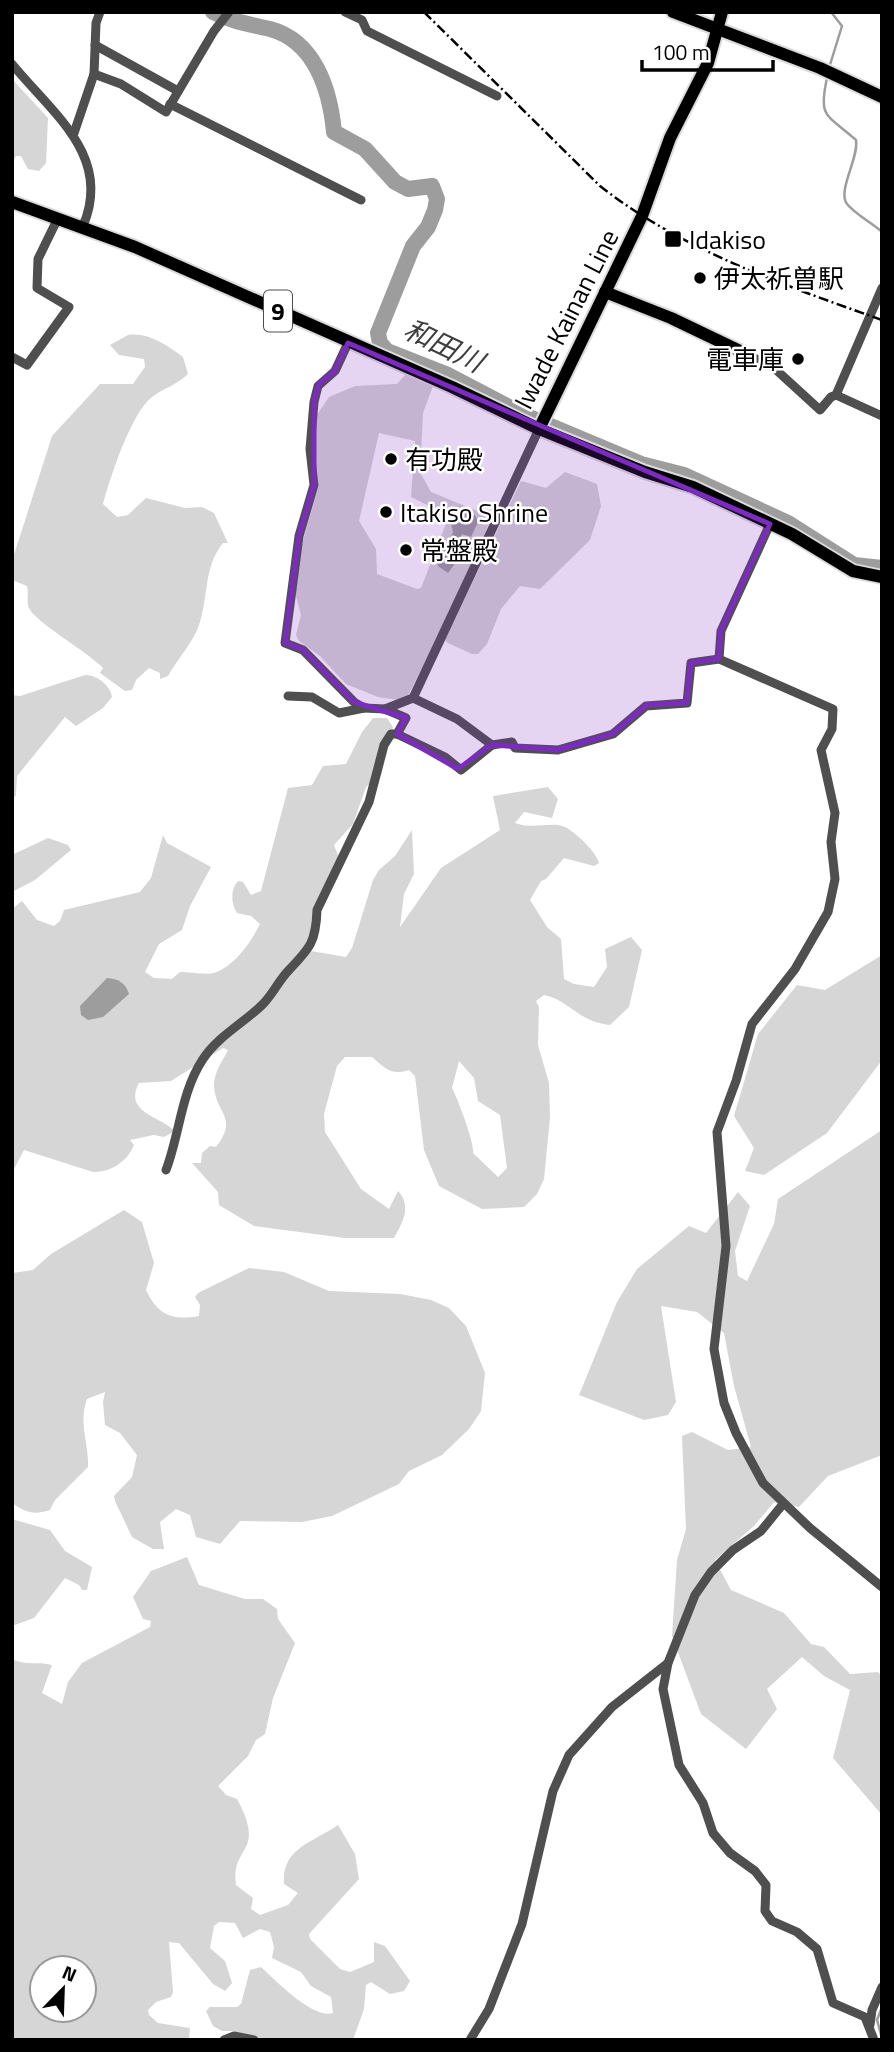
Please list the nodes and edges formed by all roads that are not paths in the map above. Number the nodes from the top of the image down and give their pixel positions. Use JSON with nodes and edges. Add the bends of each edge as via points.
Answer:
{"nodes":[{"id":1,"x":100,"y":12,"type":"edge"},
{"id":2,"x":229,"y":12,"type":"edge"},
{"id":3,"x":345,"y":12,"type":"edge"},
{"id":4,"x":673,"y":12,"type":"edge"},
{"id":5,"x":722,"y":12,"type":"edge"},
{"id":6,"x":719,"y":32,"type":"junction"},
{"id":7,"x":95,"y":45,"type":"junction"},
{"id":8,"x":12,"y":64,"type":"edge"},
{"id":9,"x":94,"y":75,"type":"junction"},
{"id":10,"x":178,"y":91,"type":"junction"},
{"id":11,"x":497,"y":96,"type":"dead end"},
{"id":12,"x":882,"y":97,"type":"edge"},
{"id":13,"x":170,"y":104,"type":"junction"},
{"id":14,"x":74,"y":133,"type":"junction"},
{"id":15,"x":360,"y":200,"type":"dead end"},
{"id":16,"x":12,"y":202,"type":"edge"},
{"id":17,"x":57,"y":220,"type":"junction"},
{"id":18,"x":83,"y":226,"type":"junction"},
{"id":19,"x":882,"y":288,"type":"edge"},
{"id":20,"x":605,"y":292,"type":"junction"},
{"id":21,"x":348,"y":343,"type":"junction"},
{"id":22,"x":742,"y":352,"type":"joint"},
{"id":23,"x":12,"y":357,"type":"edge"},
{"id":24,"x":836,"y":395,"type":"junction"},
{"id":25,"x":882,"y":416,"type":"edge"},
{"id":26,"x":542,"y":424,"type":"junction"},
{"id":27,"x":770,"y":524,"type":"junction"},
{"id":28,"x":882,"y":577,"type":"edge"},
{"id":29,"x":719,"y":659,"type":"junction"},
{"id":30,"x":288,"y":696,"type":"dead end"},
{"id":31,"x":413,"y":698,"type":"junction"},
{"id":32,"x":364,"y":708,"type":"junction"},
{"id":33,"x":385,"y":709,"type":"junction"},
{"id":34,"x":397,"y":734,"type":"junction"},
{"id":35,"x":492,"y":744,"type":"junction"},
{"id":36,"x":166,"y":1170,"type":"dead end"},
{"id":37,"x":783,"y":1504,"type":"junction"},
{"id":38,"x":882,"y":1587,"type":"edge"},
{"id":39,"x":668,"y":1663,"type":"junction"},
{"id":40,"x":882,"y":1987,"type":"edge"},
{"id":41,"x":870,"y":2027,"type":"junction"},
{"id":42,"x":224,"y":2040,"type":"edge"},
{"id":43,"x":254,"y":2040,"type":"edge"},
{"id":44,"x":470,"y":2040,"type":"edge"},
{"id":45,"x":874,"y":2040,"type":"edge"}],
"edges":[{"from":1,"to":7,"type":"street"},
{"from":2,"to":10,"type":"street"},
{"from":3,"to":11,"type":"street","via":[[362,20],[367,31]]},
{"from":4,"to":6,"type":"main road"},
{"from":5,"to":6,"type":"main road","name":"Iwade Kainan Line"},
{"from":6,"to":12,"type":"main road","via":[[826,70]]},
{"from":6,"to":20,"type":"main road","name":"Iwade Kainan Line"},
{"from":7,"to":9,"type":"street"},
{"from":7,"to":10,"type":"street"},
{"from":8,"to":14,"type":"street"},
{"from":9,"to":13,"type":"street","via":[[121,84],[166,112]]},
{"from":9,"to":14,"type":"street"},
{"from":10,"to":13,"type":"street"},
{"from":13,"to":15,"type":"street"},
{"from":14,"to":18,"type":"street","via":[[90,177],[89,211]]},
{"from":16,"to":17,"type":"main road","name":"Iwade Kainan Line","number":"9"},
{"from":17,"to":18,"type":"main road","name":"Iwade Kainan Line","number":"9"},
{"from":17,"to":23,"type":"street","via":[[38,259],[37,288],[69,307],[27,365]]},
{"from":18,"to":21,"type":"main road","name":"Iwade Kainan Line","number":"9"},
{"from":19,"to":24,"type":"street"},
{"from":20,"to":22,"type":"main road"},
{"from":20,"to":26,"type":"main road","name":"Iwade Kainan Line"},
{"from":21,"to":26,"type":"main road","name":"Iwade Kainan Line","number":"9"},
{"from":21,"to":32,"type":"street","via":[[335,371],[318,386],[314,402],[313,491],[299,536],[285,643],[303,650]]},
{"from":22,"to":24,"type":"street","via":[[773,367],[815,408],[824,408]]},
{"from":24,"to":25,"type":"street"},
{"from":26,"to":27,"type":"main road"},
{"from":26,"to":31,"type":"street"},
{"from":27,"to":28,"type":"main road","via":[[853,571]]},
{"from":27,"to":29,"type":"street","via":[[721,631]]},
{"from":29,"to":35,"type":"street","via":[[691,663],[687,703],[646,706],[613,734],[551,752],[515,748],[512,742]]},
{"from":29,"to":37,"type":"street","via":[[833,709],[832,729],[821,750],[835,813],[831,842],[835,879],[828,912],[795,969],[752,1024],[716,1132],[726,1246],[715,1317],[717,1370],[736,1433],[763,1483]]},
{"from":30,"to":32,"type":"street","via":[[312,697],[339,713]]},
{"from":31,"to":33,"type":"street"},
{"from":31,"to":35,"type":"street","via":[[457,719]]},
{"from":32,"to":33,"type":"street"},
{"from":33,"to":34,"type":"street","via":[[406,718]]},
{"from":34,"to":35,"type":"street","via":[[461,770]]},
{"from":34,"to":36,"type":"street","via":[[391,734],[384,745],[369,802],[317,910],[316,929],[306,954],[262,1005],[216,1042],[204,1058],[184,1098]]},
{"from":37,"to":38,"type":"street"},
{"from":37,"to":39,"type":"street","via":[[761,1531],[711,1572],[695,1595]]},
{"from":39,"to":41,"type":"street","via":[[663,1689],[679,1765],[703,1803],[713,1833],[766,1885],[765,1911],[772,1921],[797,1932],[817,1949],[833,2003],[866,2017]]},
{"from":39,"to":44,"type":"street","via":[[612,1707],[569,1755],[553,1791],[522,1924],[489,2009]]},
{"from":40,"to":41,"type":"street"},
{"from":41,"to":45,"type":"street"},
{"from":42,"to":43,"type":"street","via":[[234,2036]]}]}
